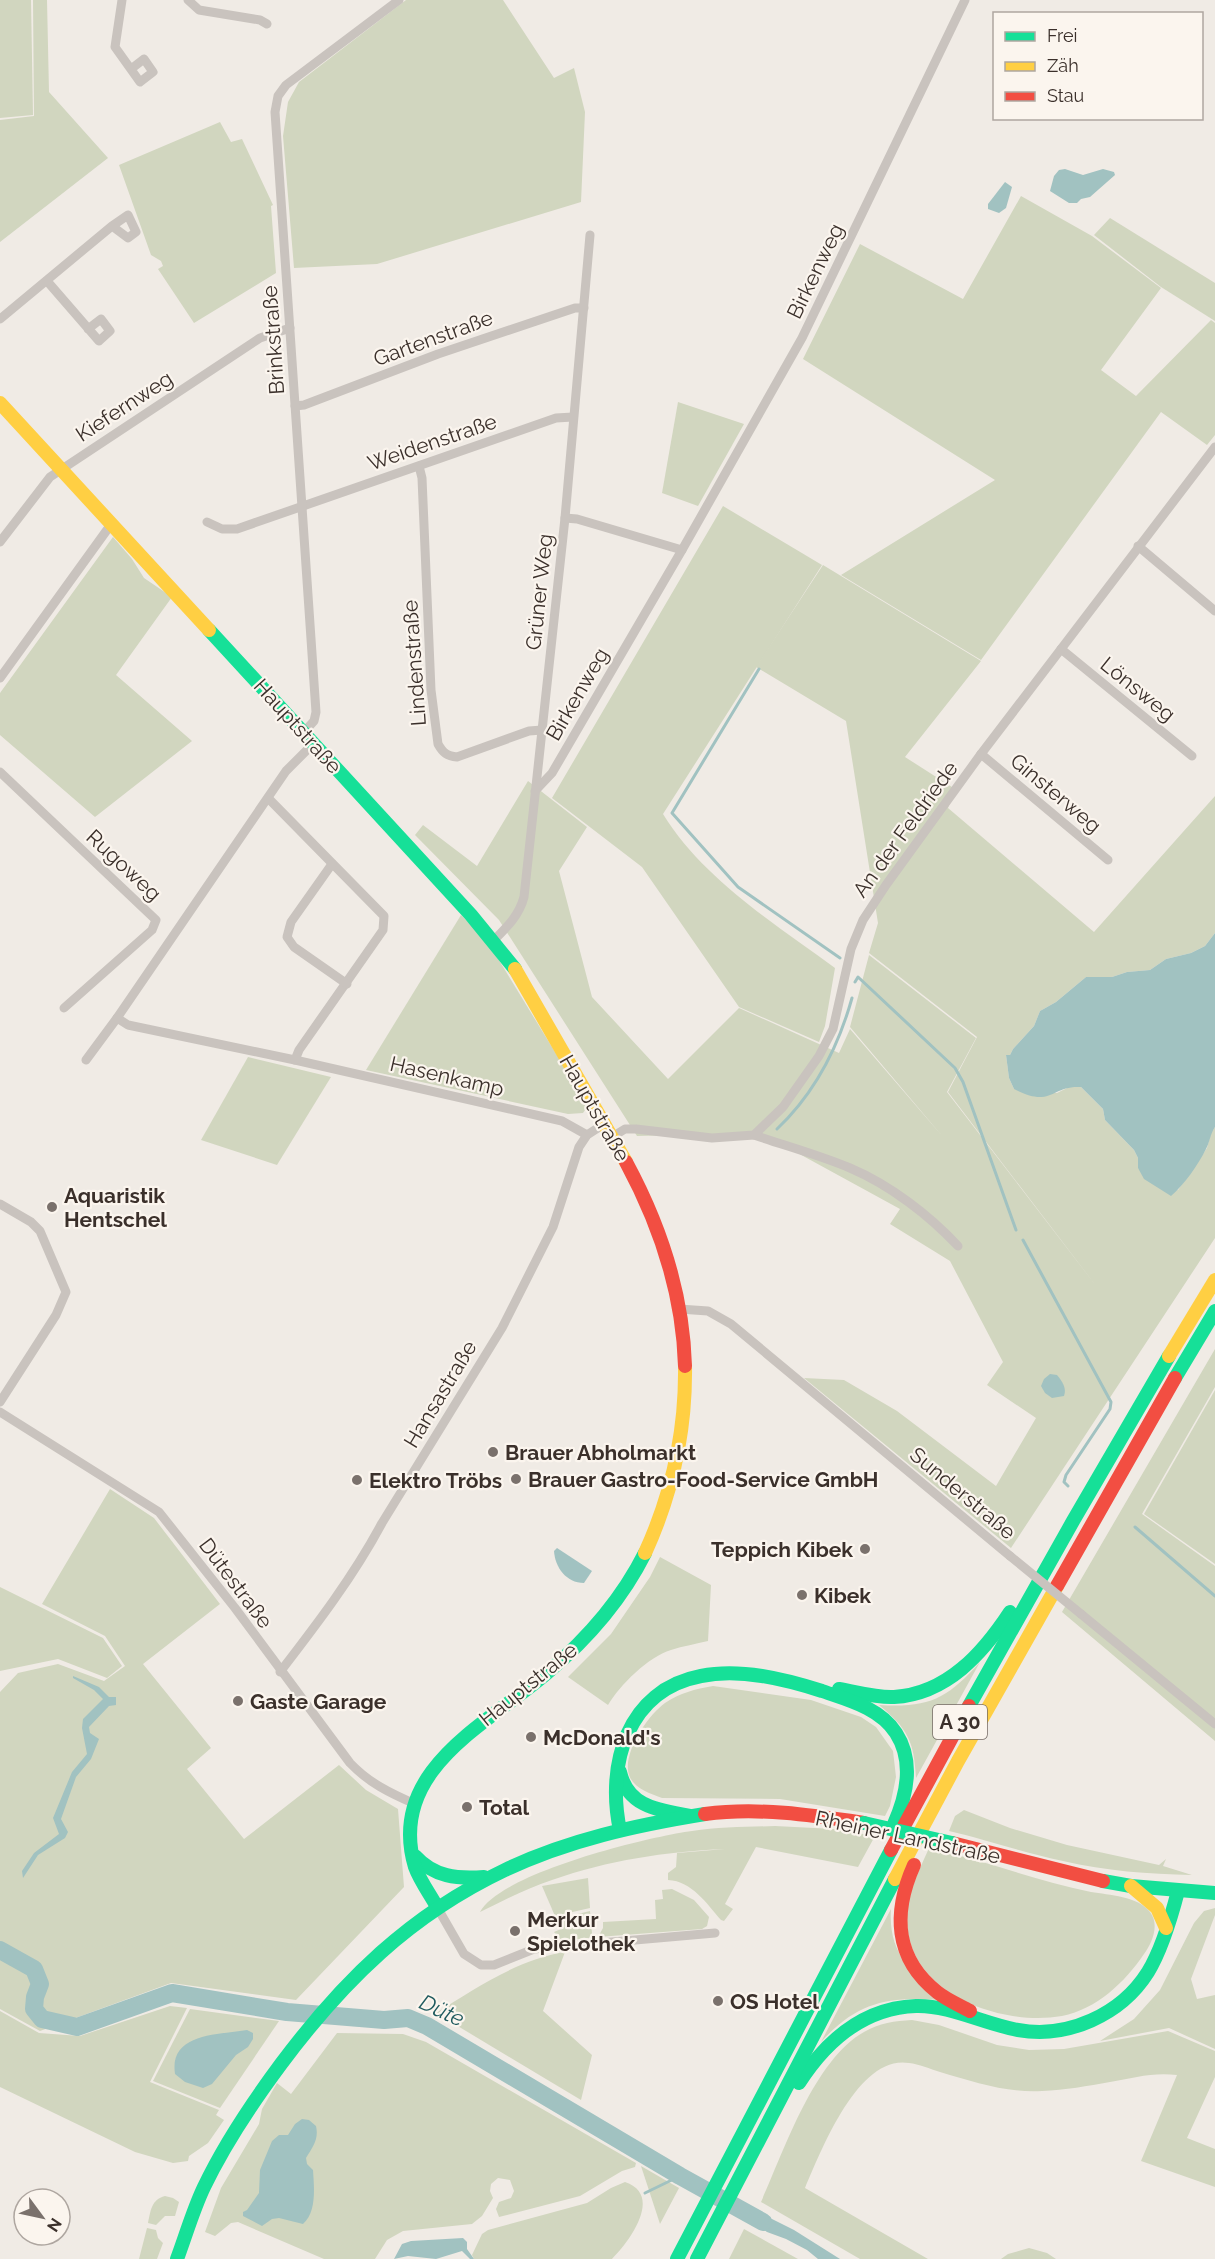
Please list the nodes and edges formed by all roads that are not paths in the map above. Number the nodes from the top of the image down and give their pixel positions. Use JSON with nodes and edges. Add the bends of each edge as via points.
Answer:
{"nodes":[{"id":1,"x":122,"y":0,"type":"edge"},
{"id":2,"x":188,"y":0,"type":"edge"},
{"id":3,"x":399,"y":0,"type":"edge"},
{"id":4,"x":965,"y":0,"type":"edge"},
{"id":5,"x":267,"y":24,"type":"dead end"},
{"id":6,"x":131,"y":69,"type":"dead end"},
{"id":7,"x":112,"y":226,"type":"dead end"},
{"id":8,"x":590,"y":235,"type":"dead end"},
{"id":9,"x":46,"y":281,"type":"junction"},
{"id":10,"x":584,"y":308,"type":"junction"},
{"id":11,"x":0,"y":319,"type":"edge"},
{"id":12,"x":290,"y":328,"type":"junction"},
{"id":13,"x":88,"y":329,"type":"dead end"},
{"id":14,"x":0,"y":403,"type":"edge"},
{"id":15,"x":295,"y":406,"type":"junction"},
{"id":16,"x":573,"y":417,"type":"junction"},
{"id":17,"x":1215,"y":447,"type":"edge"},
{"id":18,"x":419,"y":466,"type":"junction"},
{"id":19,"x":61,"y":469,"type":"junction"},
{"id":20,"x":303,"y":506,"type":"junction"},
{"id":21,"x":565,"y":518,"type":"junction"},
{"id":22,"x":207,"y":522,"type":"dead end"},
{"id":23,"x":112,"y":523,"type":"junction"},
{"id":24,"x":0,"y":542,"type":"edge"},
{"id":25,"x":1138,"y":546,"type":"junction"},
{"id":26,"x":682,"y":550,"type":"junction"},
{"id":27,"x":1215,"y":611,"type":"edge"},
{"id":28,"x":1061,"y":649,"type":"junction"},
{"id":29,"x":0,"y":678,"type":"edge"},
{"id":30,"x":542,"y":730,"type":"junction"},
{"id":31,"x":304,"y":732,"type":"junction"},
{"id":32,"x":314,"y":743,"type":"junction"},
{"id":33,"x":981,"y":754,"type":"junction"},
{"id":34,"x":1192,"y":756,"type":"dead end"},
{"id":35,"x":0,"y":772,"type":"edge"},
{"id":36,"x":535,"y":791,"type":"junction"},
{"id":37,"x":268,"y":798,"type":"junction"},
{"id":38,"x":1108,"y":860,"type":"dead end"},
{"id":39,"x":332,"y":864,"type":"junction"},
{"id":40,"x":493,"y":941,"type":"junction"},
{"id":41,"x":347,"y":984,"type":"junction"},
{"id":42,"x":64,"y":1008,"type":"dead end"},
{"id":43,"x":117,"y":1018,"type":"junction"},
{"id":44,"x":86,"y":1060,"type":"dead end"},
{"id":45,"x":295,"y":1060,"type":"junction"},
{"id":46,"x":604,"y":1124,"type":"junction"},
{"id":47,"x":587,"y":1135,"type":"junction"},
{"id":48,"x":754,"y":1135,"type":"junction"},
{"id":49,"x":612,"y":1137,"type":"junction"},
{"id":50,"x":0,"y":1204,"type":"edge"},
{"id":51,"x":958,"y":1246,"type":"dead end"},
{"id":52,"x":1215,"y":1280,"type":"edge"},
{"id":53,"x":679,"y":1309,"type":"junction"},
{"id":54,"x":1215,"y":1311,"type":"edge"},
{"id":55,"x":0,"y":1402,"type":"edge"},
{"id":56,"x":0,"y":1412,"type":"edge"},
{"id":57,"x":1063,"y":1539,"type":"junction"},
{"id":58,"x":280,"y":1672,"type":"junction"},
{"id":59,"x":806,"y":1686,"type":"junction"},
{"id":60,"x":1215,"y":1724,"type":"edge"},
{"id":61,"x":624,"y":1740,"type":"junction"},
{"id":62,"x":958,"y":1761,"type":"junction"},
{"id":63,"x":415,"y":1804,"type":"junction"},
{"id":64,"x":691,"y":1816,"type":"junction"},
{"id":65,"x":620,"y":1830,"type":"junction"},
{"id":66,"x":410,"y":1840,"type":"junction"},
{"id":67,"x":487,"y":1877,"type":"junction"},
{"id":68,"x":1131,"y":1886,"type":"junction"},
{"id":69,"x":1178,"y":1891,"type":"junction"},
{"id":70,"x":1215,"y":1893,"type":"edge"},
{"id":71,"x":437,"y":1907,"type":"junction"},
{"id":72,"x":861,"y":1907,"type":"junction"},
{"id":73,"x":1166,"y":1928,"type":"junction"},
{"id":74,"x":715,"y":1933,"type":"dead end"},
{"id":75,"x":993,"y":2023,"type":"junction"},
{"id":76,"x":768,"y":2121,"type":"junction"},
{"id":77,"x":177,"y":2259,"type":"edge"},
{"id":78,"x":677,"y":2259,"type":"edge"},
{"id":79,"x":697,"y":2259,"type":"edge"}],
"edges":[{"from":1,"to":6,"type":"street","via":[[115,47]]},
{"from":2,"to":5,"type":"street","via":[[199,10]]},
{"from":3,"to":12,"type":"street","name":"Brinkstraße","via":[[286,85],[278,96],[275,112]]},
{"from":4,"to":26,"type":"street","name":"Birkenweg","via":[[802,338]]},
{"from":7,"to":9,"type":"street"},
{"from":8,"to":10,"type":"street","name":"Grüner Weg"},
{"from":9,"to":11,"type":"street"},
{"from":9,"to":13,"type":"street"},
{"from":10,"to":15,"type":"street","name":"Gartenstraße","via":[[490,336]]},
{"from":10,"to":16,"type":"street","name":"Grüner Weg"},
{"from":12,"to":15,"type":"street","name":"Brinkstraße"},
{"from":12,"to":19,"type":"street","name":"Kiefernweg","via":[[260,338]]},
{"from":14,"to":19,"type":"main road","name":"Hauptstraße"},
{"from":15,"to":20,"type":"street","name":"Brinkstraße"},
{"from":16,"to":18,"type":"street","name":"Weidenstraße","via":[[556,418]]},
{"from":16,"to":21,"type":"street","name":"Grüner Weg"},
{"from":17,"to":25,"type":"street","name":"An der Feldriede"},
{"from":18,"to":20,"type":"street","name":"Weidenstraße"},
{"from":18,"to":30,"type":"street","name":"Lindenstraße","via":[[431,690],[438,744],[442,752],[457,757]]},
{"from":19,"to":23,"type":"main road","name":"Hauptstraße"},
{"from":19,"to":24,"type":"street","name":"Kiefernweg","via":[[43,483]]},
{"from":20,"to":22,"type":"street","name":"Weidenstraße","via":[[237,529],[222,529]]},
{"from":20,"to":31,"type":"street","name":"Brinkstraße","via":[[316,712]]},
{"from":21,"to":26,"type":"street"},
{"from":21,"to":30,"type":"street","name":"Grüner Weg"},
{"from":23,"to":29,"type":"street"},
{"from":23,"to":31,"type":"main road","name":"Hauptstraße"},
{"from":25,"to":27,"type":"street"},
{"from":25,"to":28,"type":"street","name":"An der Feldriede"},
{"from":26,"to":36,"type":"street","name":"Birkenweg","via":[[552,773]]},
{"from":28,"to":33,"type":"street","name":"An der Feldriede"},
{"from":28,"to":34,"type":"street","name":"Lönsweg"},
{"from":30,"to":36,"type":"street","name":"Grüner Weg"},
{"from":31,"to":32,"type":"main road","name":"Hauptstraße"},
{"from":32,"to":37,"type":"street","via":[[286,771]]},
{"from":32,"to":40,"type":"main road","name":"Hauptstraße"},
{"from":33,"to":38,"type":"street","name":"Ginsterweg"},
{"from":33,"to":48,"type":"street","name":"An der Feldriede","via":[[863,920],[851,949],[834,1029],[783,1107]]},
{"from":35,"to":42,"type":"street","name":"Rugoweg","via":[[156,920],[152,930]]},
{"from":36,"to":40,"type":"street","name":"Grüner Weg","via":[[522,906]]},
{"from":37,"to":39,"type":"street"},
{"from":37,"to":43,"type":"street"},
{"from":39,"to":41,"type":"street","via":[[384,916],[383,930]]},
{"from":39,"to":41,"type":"street","via":[[291,922],[287,937],[294,947]]},
{"from":40,"to":46,"type":"main road","name":"Hauptstraße","via":[[534,1001]]},
{"from":41,"to":45,"type":"street"},
{"from":43,"to":44,"type":"street"},
{"from":43,"to":45,"type":"street","name":"Hasenkamp","via":[[128,1025]]},
{"from":45,"to":47,"type":"street","name":"Hasenkamp","via":[[562,1121]]},
{"from":46,"to":47,"type":"street"},
{"from":46,"to":49,"type":"main road","name":"Hauptstraße"},
{"from":47,"to":58,"type":"street","name":"Hansastraße","via":[[553,1227],[502,1328],[365,1556]]},
{"from":48,"to":49,"type":"street","via":[[712,1138],[625,1129]]},
{"from":48,"to":51,"type":"street","via":[[850,1168],[894,1193],[942,1228]]},
{"from":49,"to":53,"type":"main road","name":"Hauptstraße","via":[[640,1187],[661,1238]]},
{"from":50,"to":55,"type":"street","via":[[40,1231],[66,1292]]},
{"from":52,"to":57,"type":"main road","number":"A 30"},
{"from":53,"to":60,"type":"street","name":"Sunderstraße","bridge":true,"via":[[708,1311],[731,1324]]},
{"from":53,"to":63,"type":"main road","name":"Hauptstraße","via":[[686,1376],[682,1434],[664,1508],[640,1564],[575,1648],[460,1738],[434,1767]]},
{"from":54,"to":62,"type":"main road","number":"A 30"},
{"from":56,"to":58,"type":"street","name":"Dütestraße","via":[[159,1512]]},
{"from":57,"to":59,"type":"main road","via":[[1045,1551],[985,1646],[944,1684],[892,1697]]},
{"from":57,"to":72,"type":"main road","number":"A 30"},
{"from":58,"to":63,"type":"street","name":"Dütestraße","via":[[362,1777]]},
{"from":59,"to":61,"type":"main road","via":[[762,1676],[713,1673],[684,1680],[640,1713]]},
{"from":59,"to":72,"type":"main road","via":[[869,1708],[884,1719],[895,1732],[907,1761],[908,1786],[901,1809],[858,1896]]},
{"from":61,"to":64,"type":"main road","via":[[620,1774],[630,1795],[640,1803]]},
{"from":61,"to":65,"type":"main road","via":[[616,1774],[615,1809]]},
{"from":62,"to":75,"type":"main road","via":[[951,1791],[909,1874],[899,1905],[900,1933],[908,1958],[923,1978],[950,2000]]},
{"from":62,"to":76,"type":"main road","number":"A 30"},
{"from":63,"to":66,"type":"main road","name":"Hauptstraße"},
{"from":64,"to":65,"type":"main road","name":"Rheiner Landstraße"},
{"from":64,"to":68,"type":"main road","name":"Rheiner Landstraße","bridge":true,"via":[[764,1811],[820,1816]]},
{"from":65,"to":67,"type":"main road","name":"Rheiner Landstraße","via":[[542,1852]]},
{"from":66,"to":67,"type":"main road","via":[[414,1855],[432,1872],[465,1879]]},
{"from":66,"to":71,"type":"main road","name":"Hauptstraße","via":[[415,1868]]},
{"from":67,"to":71,"type":"main road","name":"Rheiner Landstraße"},
{"from":68,"to":69,"type":"main road","name":"Rheiner Landstraße"},
{"from":68,"to":73,"type":"main road","via":[[1157,1908]]},
{"from":69,"to":70,"type":"main road","name":"Rheiner Landstraße"},
{"from":69,"to":73,"type":"main road"},
{"from":71,"to":74,"type":"street","via":[[464,1954],[481,1965],[494,1965],[534,1949]]},
{"from":71,"to":77,"type":"main road","name":"Rheiner Landstraße","via":[[381,1950],[329,2003],[261,2091],[233,2133],[201,2194]]},
{"from":72,"to":78,"type":"main road","number":"A 30"},
{"from":73,"to":75,"type":"main road","via":[[1145,1976],[1128,1996],[1089,2021],[1054,2032],[1032,2032]]},
{"from":75,"to":76,"type":"main road","via":[[927,2007],[906,2007],[867,2017],[841,2031],[826,2046],[785,2107]]},
{"from":76,"to":79,"type":"main road","number":"A 30"}]}
